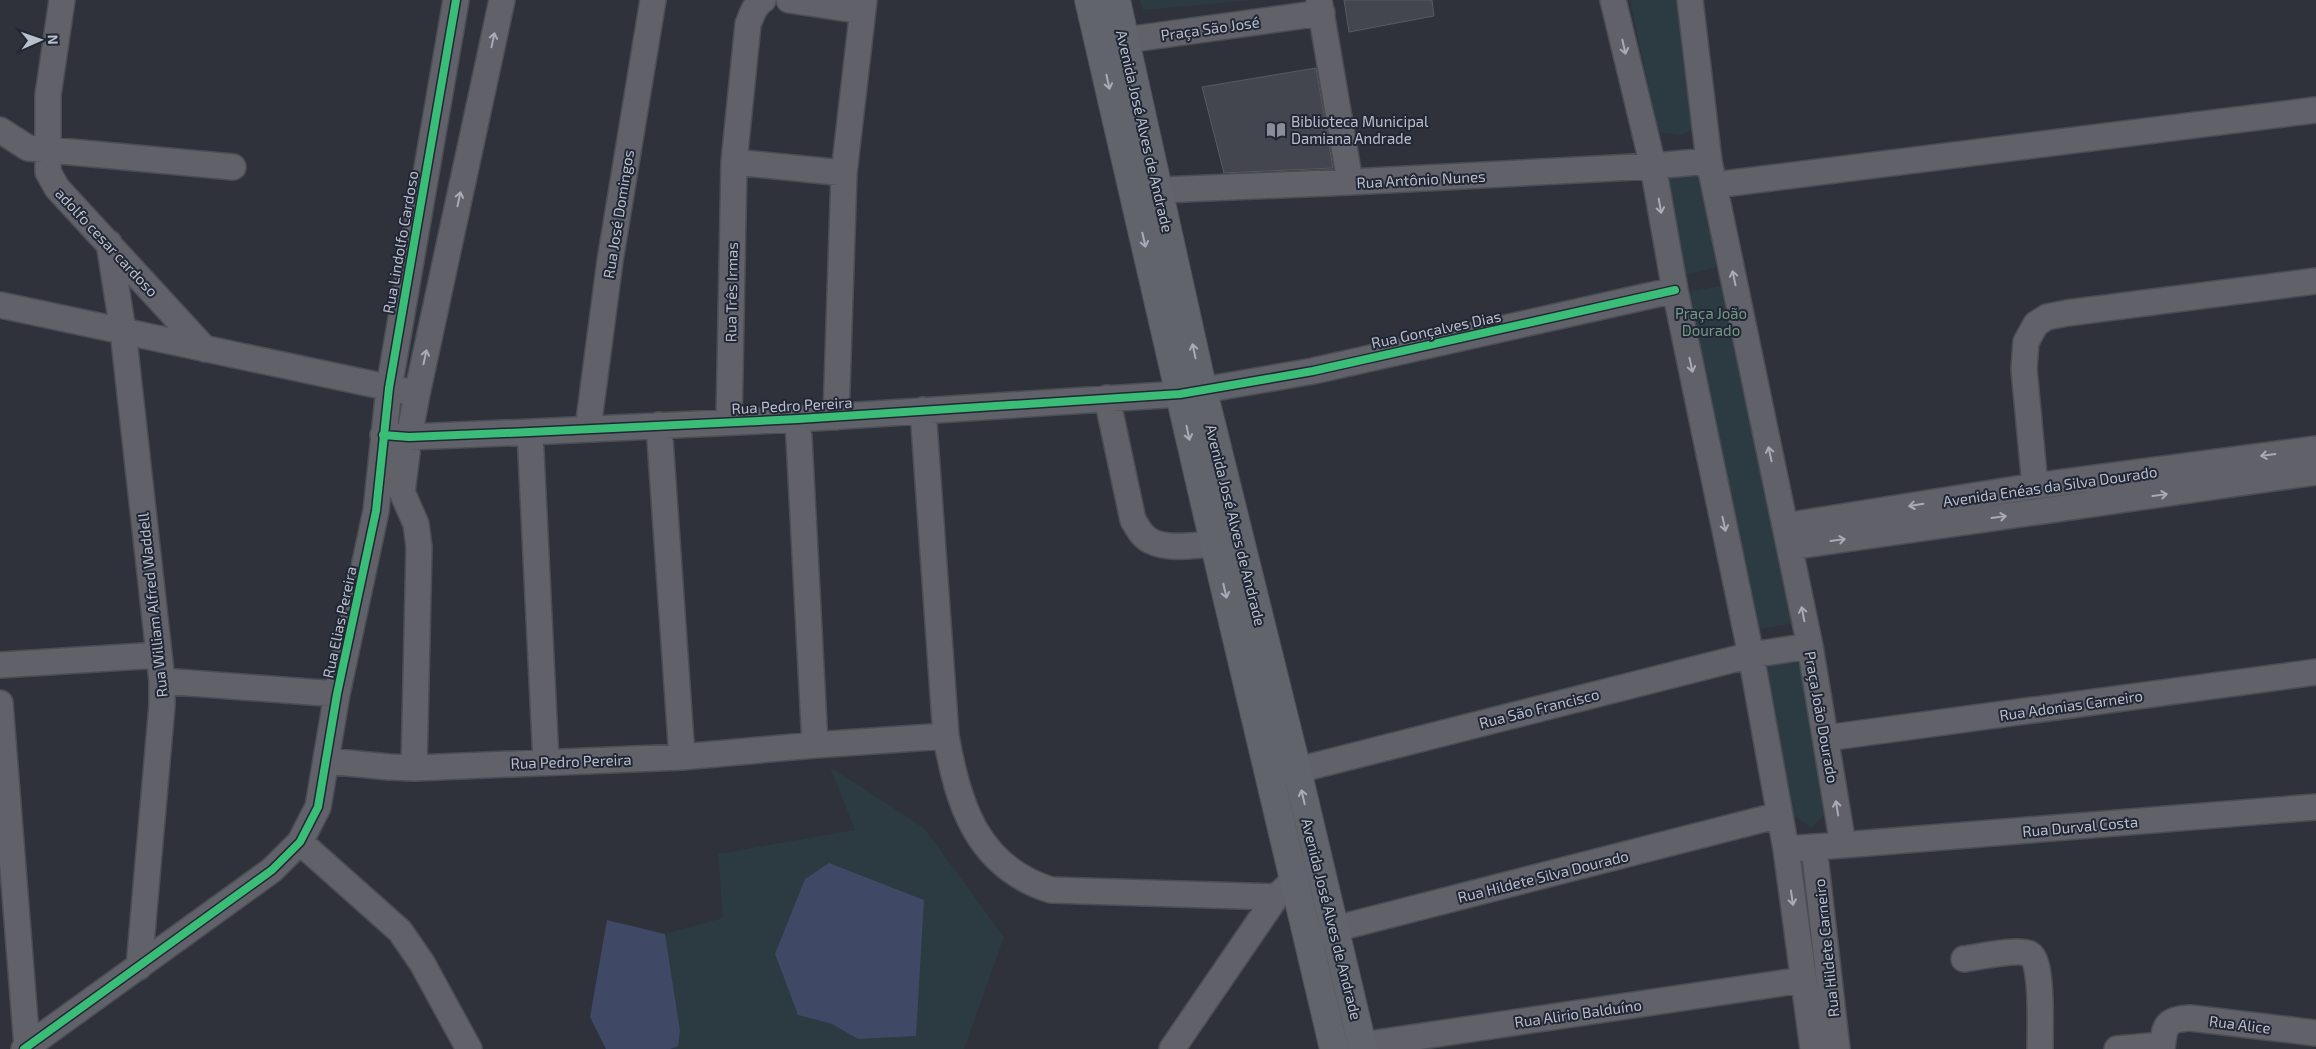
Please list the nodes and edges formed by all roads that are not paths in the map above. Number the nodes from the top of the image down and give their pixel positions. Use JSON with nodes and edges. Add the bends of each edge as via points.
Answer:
{"nodes":[{"id":1,"x":62,"y":0,"type":"edge"},
{"id":2,"x":456,"y":0,"type":"edge"},
{"id":3,"x":502,"y":0,"type":"edge"},
{"id":4,"x":653,"y":0,"type":"edge"},
{"id":5,"x":763,"y":0,"type":"edge"},
{"id":6,"x":789,"y":0,"type":"edge"},
{"id":7,"x":1089,"y":0,"type":"edge"},
{"id":8,"x":1116,"y":0,"type":"edge"},
{"id":9,"x":1613,"y":0,"type":"edge"},
{"id":10,"x":1690,"y":0,"type":"edge"},
{"id":11,"x":863,"y":6,"type":"edge"},
{"id":12,"x":1320,"y":7,"type":"edge"},
{"id":13,"x":1112,"y":42,"type":"junction"},
{"id":14,"x":2316,"y":110,"type":"edge"},
{"id":15,"x":0,"y":130,"type":"edge"},
{"id":16,"x":48,"y":151,"type":"junction"},
{"id":17,"x":1709,"y":161,"type":"junction"},
{"id":18,"x":734,"y":162,"type":"junction"},
{"id":19,"x":1653,"y":166,"type":"junction"},
{"id":20,"x":232,"y":167,"type":"dead end"},
{"id":21,"x":844,"y":173,"type":"junction"},
{"id":22,"x":1350,"y":182,"type":"junction"},
{"id":23,"x":1715,"y":185,"type":"junction"},
{"id":24,"x":1146,"y":191,"type":"junction"},
{"id":25,"x":109,"y":243,"type":"junction"},
{"id":26,"x":2316,"y":281,"type":"edge"},
{"id":27,"x":1675,"y":290,"type":"junction"},
{"id":28,"x":0,"y":305,"type":"edge"},
{"id":29,"x":123,"y":331,"type":"junction"},
{"id":30,"x":205,"y":349,"type":"junction"},
{"id":31,"x":388,"y":388,"type":"junction"},
{"id":32,"x":1191,"y":393,"type":"junction"},
{"id":33,"x":417,"y":394,"type":"junction"},
{"id":34,"x":1107,"y":398,"type":"junction"},
{"id":35,"x":923,"y":410,"type":"junction"},
{"id":36,"x":836,"y":416,"type":"junction"},
{"id":37,"x":798,"y":419,"type":"junction"},
{"id":38,"x":729,"y":422,"type":"junction"},
{"id":39,"x":659,"y":425,"type":"junction"},
{"id":40,"x":588,"y":428,"type":"junction"},
{"id":41,"x":530,"y":432,"type":"junction"},
{"id":42,"x":383,"y":435,"type":"junction"},
{"id":43,"x":409,"y":437,"type":"junction"},
{"id":44,"x":2316,"y":449,"type":"edge"},
{"id":45,"x":2316,"y":472,"type":"edge"},
{"id":46,"x":2035,"y":486,"type":"junction"},
{"id":47,"x":391,"y":491,"type":"junction"},
{"id":48,"x":1787,"y":536,"type":"junction"},
{"id":49,"x":1214,"y":544,"type":"junction"},
{"id":50,"x":1810,"y":646,"type":"junction"},
{"id":51,"x":159,"y":655,"type":"junction"},
{"id":52,"x":1751,"y":655,"type":"junction"},
{"id":53,"x":0,"y":665,"type":"edge"},
{"id":54,"x":2316,"y":672,"type":"edge"},
{"id":55,"x":162,"y":681,"type":"junction"},
{"id":56,"x":337,"y":694,"type":"junction"},
{"id":57,"x":0,"y":703,"type":"edge"},
{"id":58,"x":946,"y":736,"type":"junction"},
{"id":59,"x":1826,"y":738,"type":"junction"},
{"id":60,"x":815,"y":745,"type":"junction"},
{"id":61,"x":682,"y":757,"type":"junction"},
{"id":62,"x":327,"y":761,"type":"junction"},
{"id":63,"x":546,"y":762,"type":"junction"},
{"id":64,"x":414,"y":768,"type":"junction"},
{"id":65,"x":1297,"y":770,"type":"junction"},
{"id":66,"x":1270,"y":776,"type":"junction"},
{"id":67,"x":2316,"y":807,"type":"edge"},
{"id":68,"x":1779,"y":815,"type":"junction"},
{"id":69,"x":300,"y":842,"type":"junction"},
{"id":70,"x":1843,"y":845,"type":"junction"},
{"id":71,"x":1814,"y":847,"type":"junction"},
{"id":72,"x":1786,"y":850,"type":"junction"},
{"id":73,"x":1317,"y":858,"type":"junction"},
{"id":74,"x":1285,"y":888,"type":"junction"},
{"id":75,"x":1335,"y":929,"type":"junction"},
{"id":76,"x":1308,"y":936,"type":"junction"},
{"id":77,"x":1964,"y":959,"type":"dead end"},
{"id":78,"x":139,"y":967,"type":"junction"},
{"id":79,"x":1803,"y":980,"type":"junction"},
{"id":80,"x":2316,"y":1033,"type":"edge"},
{"id":81,"x":2163,"y":1040,"type":"edge"},
{"id":82,"x":26,"y":1048,"type":"edge"},
{"id":83,"x":1360,"y":1048,"type":"edge"},
{"id":84,"x":469,"y":1049,"type":"edge"},
{"id":85,"x":1172,"y":1049,"type":"edge"},
{"id":86,"x":1334,"y":1049,"type":"edge"},
{"id":87,"x":1813,"y":1049,"type":"edge"},
{"id":88,"x":1837,"y":1049,"type":"edge"},
{"id":89,"x":2040,"y":1049,"type":"edge"},
{"id":90,"x":2117,"y":1049,"type":"edge"}],
"edges":[{"from":1,"to":16,"type":"street","name":"adolfo cesar cardoso","via":[[48,95]]},
{"from":2,"to":31,"type":"street","name":"Rua Lindolfo Cardoso"},
{"from":33,"to":3,"type":"street","one_way":true},
{"from":4,"to":40,"type":"street","name":"Rua José Domingos","via":[[610,261]]},
{"from":5,"to":18,"type":"street","name":"Rua Três Irmas","via":[[758,3],[748,24]]},
{"from":6,"to":11,"type":"street"},
{"from":7,"to":13,"type":"main road","name":"Avenida José Alves de Andrade"},
{"from":8,"to":13,"type":"main road","name":"Avenida José Alves de Andrade"},
{"from":9,"to":19,"type":"street","one_way":true},
{"from":10,"to":17,"type":"street","name":"Praça João Dourado"},
{"from":11,"to":21,"type":"street"},
{"from":12,"to":13,"type":"street","name":"Praça São José"},
{"from":12,"to":22,"type":"street"},
{"from":13,"to":24,"type":"main road","name":"Avenida José Alves de Andrade"},
{"from":14,"to":23,"type":"street"},
{"from":15,"to":16,"type":"street","via":[[28,148]]},
{"from":16,"to":20,"type":"street"},
{"from":16,"to":25,"type":"street","name":"adolfo cesar cardoso","via":[[48,172],[52,180]]},
{"from":17,"to":19,"type":"street","name":"Rua Antônio Nunes"},
{"from":17,"to":23,"type":"street","name":"Praça João Dourado"},
{"from":18,"to":21,"type":"street"},
{"from":18,"to":38,"type":"street","name":"Rua Três Irmas"},
{"from":19,"to":22,"type":"street","name":"Rua Antônio Nunes"},
{"from":19,"to":27,"type":"street","one_way":true},
{"from":21,"to":36,"type":"street"},
{"from":22,"to":24,"type":"street","name":"Rua Antônio Nunes"},
{"from":48,"to":23,"type":"street","name":"Praça João Dourado","one_way":true},
{"from":24,"to":32,"type":"main road","name":"Avenida José Alves de Andrade"},
{"from":25,"to":29,"type":"street","name":"Rua William Alfred Waddell"},
{"from":25,"to":30,"type":"street","name":"adolfo cesar cardoso"},
{"from":26,"to":46,"type":"street","via":[[2067,313],[2047,317],[2036,324],[2026,342],[2024,368]]},
{"from":27,"to":32,"type":"street","name":"Rua Gonçalves Dias","via":[[1322,368]]},
{"from":27,"to":52,"type":"street","one_way":true},
{"from":28,"to":29,"type":"street"},
{"from":29,"to":30,"type":"street"},
{"from":29,"to":51,"type":"street","name":"Rua William Alfred Waddell"},
{"from":30,"to":31,"type":"street"},
{"from":31,"to":33,"type":"street"},
{"from":31,"to":42,"type":"street","name":"Rua Lindolfo Cardoso"},
{"from":32,"to":34,"type":"street","name":"Rua Pedro Pereira"},
{"from":32,"to":49,"type":"main road","name":"Avenida José Alves de Andrade","one_way":true},
{"from":32,"to":65,"type":"main road","name":"Avenida José Alves de Andrade"},
{"from":33,"to":43,"type":"street"},
{"from":34,"to":35,"type":"street","name":"Rua Pedro Pereira"},
{"from":34,"to":49,"type":"street","via":[[1133,520],[1140,533],[1150,541],[1165,545]]},
{"from":35,"to":36,"type":"street","name":"Rua Pedro Pereira"},
{"from":35,"to":58,"type":"street"},
{"from":36,"to":37,"type":"street","name":"Rua Pedro Pereira"},
{"from":37,"to":38,"type":"street","name":"Rua Pedro Pereira"},
{"from":37,"to":60,"type":"street","name":"Rua Pedro Pereira"},
{"from":38,"to":39,"type":"street","name":"Rua Pedro Pereira"},
{"from":39,"to":40,"type":"street","name":"Rua Pedro Pereira"},
{"from":39,"to":61,"type":"street"},
{"from":40,"to":41,"type":"street","name":"Rua Pedro Pereira"},
{"from":41,"to":43,"type":"street","name":"Rua Pedro Pereira"},
{"from":41,"to":63,"type":"street"},
{"from":42,"to":43,"type":"street","name":"Rua Pedro Pereira"},
{"from":42,"to":47,"type":"street","name":"Rua Lindolfo Cardoso"},
{"from":43,"to":47,"type":"street"},
{"from":44,"to":46,"type":"street","name":"Avenida Enéas da Silva Dourado","one_way":true},
{"from":48,"to":45,"type":"street","name":"Avenida Enéas da Silva Dourado","one_way":true},
{"from":46,"to":48,"type":"street","name":"Avenida Enéas da Silva Dourado","one_way":true},
{"from":47,"to":56,"type":"street","name":"Rua Elias Pereira"},
{"from":47,"to":64,"type":"street","via":[[416,524],[419,548]]},
{"from":50,"to":48,"type":"street","name":"Praça João Dourado","one_way":true},
{"from":49,"to":66,"type":"main road","name":"Avenida José Alves de Andrade","one_way":true},
{"from":50,"to":52,"type":"street","name":"Rua São Francisco"},
{"from":50,"to":59,"type":"street","name":"Praça João Dourado"},
{"from":51,"to":53,"type":"street"},
{"from":51,"to":55,"type":"street","name":"Rua William Alfred Waddell"},
{"from":52,"to":65,"type":"street","name":"Rua São Francisco"},
{"from":52,"to":68,"type":"street"},
{"from":54,"to":59,"type":"street","name":"Rua Adonias Carneiro"},
{"from":55,"to":56,"type":"street"},
{"from":55,"to":78,"type":"street","name":"Rua William Alfred Waddell","via":[[162,715]]},
{"from":56,"to":62,"type":"street","name":"Rua Elias Pereira"},
{"from":57,"to":82,"type":"street"},
{"from":58,"to":60,"type":"street","name":"Rua Pedro Pereira"},
{"from":58,"to":74,"type":"street","via":[[953,778],[964,810],[981,840],[1026,880],[1051,890]]},
{"from":70,"to":59,"type":"street","name":"Praça João Dourado","one_way":true},
{"from":60,"to":61,"type":"street","name":"Rua Pedro Pereira"},
{"from":61,"to":63,"type":"street","name":"Rua Pedro Pereira"},
{"from":62,"to":64,"type":"street","name":"Rua Pedro Pereira"},
{"from":62,"to":69,"type":"street","name":"Rua Elias Pereira","via":[[318,807]]},
{"from":63,"to":64,"type":"street","name":"Rua Pedro Pereira"},
{"from":65,"to":66,"type":"street","name":"Rua São Francisco"},
{"from":73,"to":65,"type":"main road","name":"Avenida José Alves de Andrade","one_way":true},
{"from":66,"to":74,"type":"main road","name":"Avenida José Alves de Andrade"},
{"from":67,"to":70,"type":"street","name":"Rua Durval Costa"},
{"from":68,"to":72,"type":"street"},
{"from":68,"to":75,"type":"street","name":"Rua Hildete Silva Dourado"},
{"from":69,"to":78,"type":"street","name":"Rua Elias Pereira","via":[[272,870]]},
{"from":69,"to":84,"type":"street","via":[[400,931],[422,963]]},
{"from":70,"to":71,"type":"street"},
{"from":71,"to":72,"type":"street"},
{"from":71,"to":88,"type":"street","name":"Rua Hildete Carneiro"},
{"from":72,"to":79,"type":"street","name":"Rua Hildete Carneiro","one_way":true},
{"from":73,"to":74,"type":"street"},
{"from":73,"to":75,"type":"main road","name":"Avenida José Alves de Andrade"},
{"from":74,"to":76,"type":"main road","name":"Avenida José Alves de Andrade"},
{"from":74,"to":85,"type":"street"},
{"from":75,"to":76,"type":"street","name":"Rua Hildete Silva Dourado"},
{"from":75,"to":83,"type":"main road","name":"Avenida José Alves de Andrade"},
{"from":76,"to":86,"type":"main road","name":"Avenida José Alves de Andrade"},
{"from":77,"to":89,"type":"street","via":[[2031,954],[2038,973]]},
{"from":78,"to":82,"type":"street","name":"Rua Elias Pereira"},
{"from":79,"to":83,"type":"street","name":"Rua Alirio Balduíno"},
{"from":79,"to":87,"type":"street","name":"Rua Hildete Carneiro"},
{"from":80,"to":81,"type":"street","name":"Rua Alice","via":[[2190,1018],[2172,1021]]},
{"from":81,"to":90,"type":"street","name":"Rua Alice"}]}
